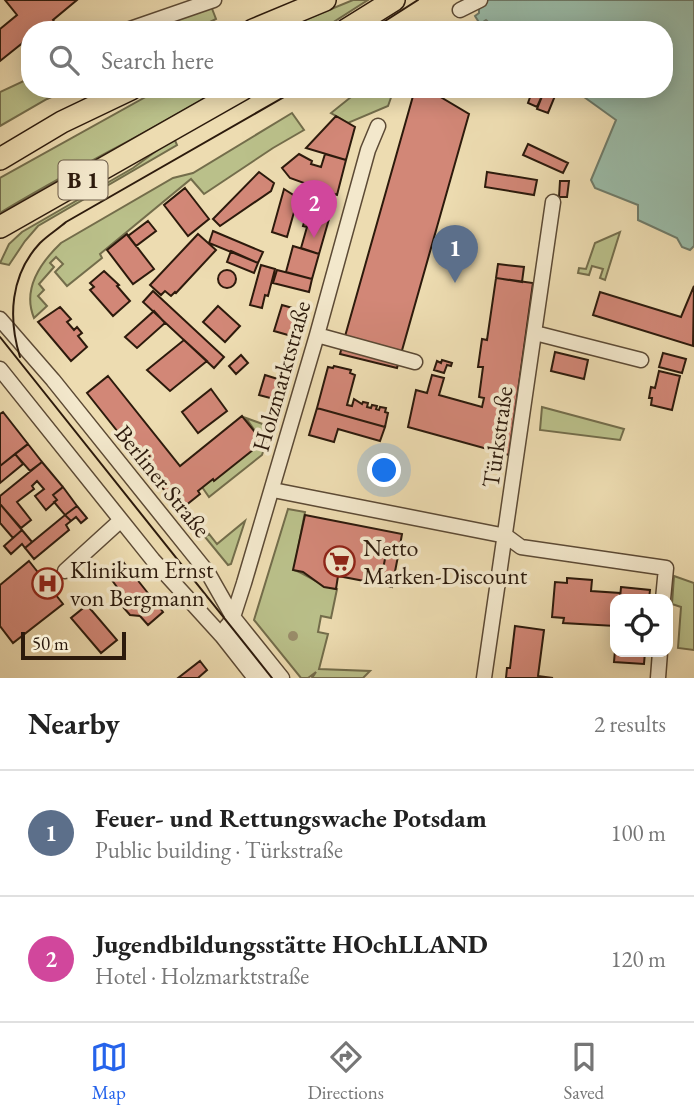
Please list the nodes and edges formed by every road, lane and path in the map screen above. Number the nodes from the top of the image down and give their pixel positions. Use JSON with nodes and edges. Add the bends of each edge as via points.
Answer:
{"nodes":[{"id":1,"x":214,"y":0,"type":"edge"},
{"id":2,"x":325,"y":0,"type":"edge"},
{"id":3,"x":394,"y":0,"type":"edge"},
{"id":4,"x":480,"y":0,"type":"edge"},
{"id":5,"x":460,"y":10,"type":"dead end"},
{"id":6,"x":153,"y":21,"type":"edge"},
{"id":7,"x":275,"y":21,"type":"edge"},
{"id":8,"x":360,"y":21,"type":"edge"},
{"id":9,"x":112,"y":98,"type":"edge"},
{"id":10,"x":227,"y":98,"type":"edge"},
{"id":11,"x":378,"y":126,"type":"dead end"},
{"id":12,"x":0,"y":159,"type":"edge"},
{"id":13,"x":553,"y":202,"type":"dead end"},
{"id":14,"x":21,"y":216,"type":"junction"},
{"id":15,"x":0,"y":227,"type":"edge"},
{"id":16,"x":0,"y":247,"type":"edge"},
{"id":17,"x":0,"y":319,"type":"edge"},
{"id":18,"x":535,"y":333,"type":"junction"},
{"id":19,"x":317,"y":335,"type":"junction"},
{"id":20,"x":641,"y":360,"type":"dead end"},
{"id":21,"x":415,"y":362,"type":"dead end"},
{"id":22,"x":0,"y":369,"type":"edge"},
{"id":23,"x":272,"y":490,"type":"junction"},
{"id":24,"x":121,"y":520,"type":"junction"},
{"id":25,"x":506,"y":536,"type":"junction"},
{"id":26,"x":65,"y":571,"type":"dead end"},
{"id":27,"x":663,"y":594,"type":"edge"},
{"id":28,"x":228,"y":627,"type":"junction"},
{"id":29,"x":660,"y":657,"type":"edge"},
{"id":30,"x":254,"y":678,"type":"edge"},
{"id":31,"x":268,"y":678,"type":"edge"},
{"id":32,"x":282,"y":678,"type":"edge"},
{"id":33,"x":485,"y":678,"type":"edge"},
{"id":34,"x":658,"y":678,"type":"edge"}],
"edges":[{"from":1,"to":6,"type":"street"},
{"from":2,"to":7,"type":"highway"},
{"from":3,"to":8,"type":"highway"},
{"from":4,"to":5,"type":"street"},
{"from":9,"to":12,"type":"highway","number":"B 1"},
{"from":10,"to":14,"type":"highway","number":"B 1"},
{"from":11,"to":19,"type":"street","name":"Holzmarktstraße"},
{"from":13,"to":18,"type":"street","name":"Türkstraße"},
{"from":14,"to":15,"type":"highway","number":"B 1"},
{"from":14,"to":16,"type":"highway"},
{"from":17,"to":28,"type":"street","name":"Berliner Straße","via":[[208,573],[220,594]]},
{"from":18,"to":20,"type":"street"},
{"from":18,"to":25,"type":"street","name":"Türkstraße"},
{"from":19,"to":21,"type":"street"},
{"from":19,"to":23,"type":"street","name":"Holzmarktstraße"},
{"from":22,"to":24,"type":"street"},
{"from":23,"to":25,"type":"street"},
{"from":23,"to":28,"type":"street","name":"Holzmarktstraße"},
{"from":24,"to":26,"type":"street"},
{"from":24,"to":28,"type":"street","via":[[196,607]]},
{"from":25,"to":27,"type":"street","via":[[521,547],[666,568]]},
{"from":25,"to":33,"type":"street","name":"Türkstraße"},
{"from":28,"to":30,"type":"street"},
{"from":28,"to":31,"type":"street"},
{"from":28,"to":32,"type":"street"},
{"from":29,"to":34,"type":"street"}]}
